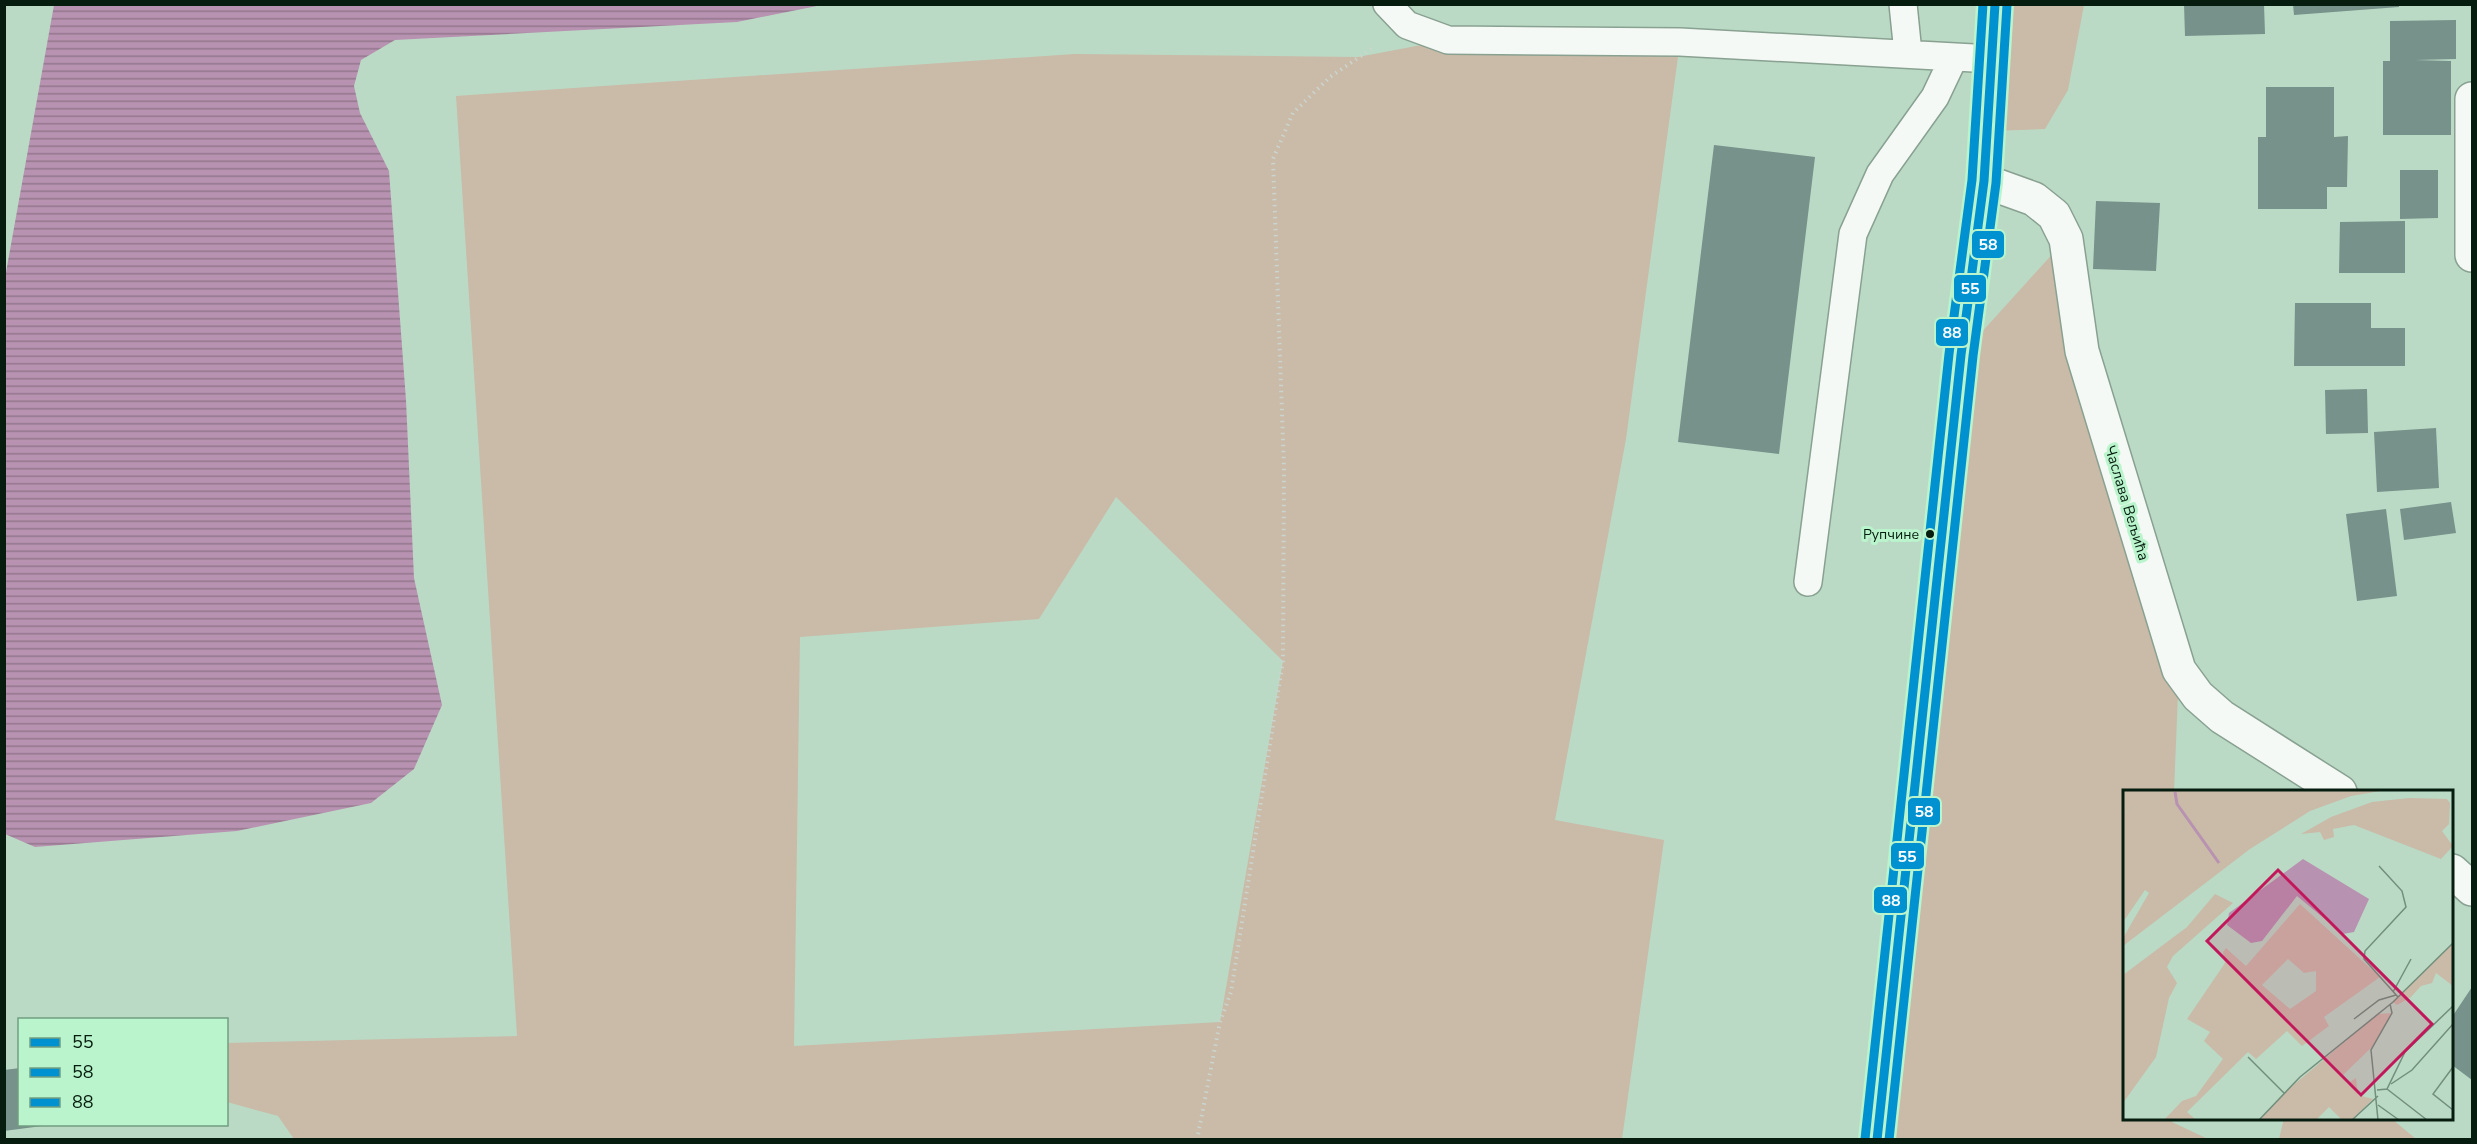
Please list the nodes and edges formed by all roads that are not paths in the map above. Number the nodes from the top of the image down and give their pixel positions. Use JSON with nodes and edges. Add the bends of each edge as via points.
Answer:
{"nodes":[{"id":1,"x":1387,"y":4,"type":"edge"},
{"id":2,"x":1903,"y":4,"type":"edge"},
{"id":3,"x":1995,"y":4,"type":"edge"},
{"id":4,"x":1908,"y":53,"type":"junction"},
{"id":5,"x":1954,"y":57,"type":"junction"},
{"id":6,"x":1992,"y":59,"type":"junction"},
{"id":7,"x":2472,"y":99,"type":"edge"},
{"id":8,"x":1984,"y":181,"type":"junction"},
{"id":9,"x":2472,"y":255,"type":"edge"},
{"id":10,"x":1808,"y":582,"type":"dead end"},
{"id":11,"x":2337,"y":790,"type":"edge"},
{"id":12,"x":2453,"y":873,"type":"edge"},
{"id":13,"x":2472,"y":889,"type":"edge"},
{"id":14,"x":1877,"y":1140,"type":"edge"}],
"edges":[{"from":1,"to":4,"type":"lane","via":[[1407,25],[1448,40],[1680,42]]},
{"from":2,"to":4,"type":"lane"},
{"from":3,"to":6,"type":"main road"},
{"from":4,"to":5,"type":"lane"},
{"from":5,"to":6,"type":"lane"},
{"from":5,"to":10,"type":"lane","via":[[1935,97],[1880,174],[1853,234]]},
{"from":6,"to":8,"type":"main road"},
{"from":7,"to":9,"type":"main road"},
{"from":8,"to":11,"type":"main road","name":"Часлава Вељића","via":[[2034,199],[2054,215],[2066,239],[2082,351],[2179,670],[2198,696],[2222,717]]},
{"from":8,"to":14,"type":"main road","via":[[1961,355]]},
{"from":12,"to":13,"type":"main road"}]}
